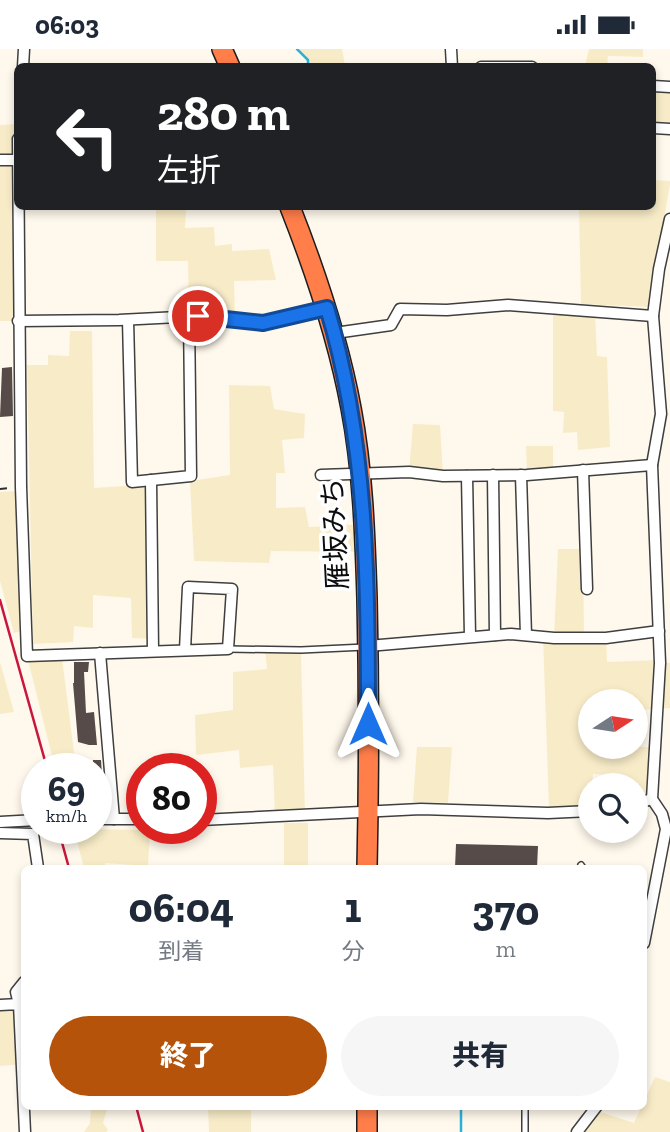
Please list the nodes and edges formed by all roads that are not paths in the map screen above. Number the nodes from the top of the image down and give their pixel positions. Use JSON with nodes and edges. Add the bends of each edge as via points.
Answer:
{"nodes":[{"id":1,"x":17,"y":210,"type":"edge"},
{"id":2,"x":291,"y":210,"type":"edge"},
{"id":3,"x":670,"y":219,"type":"edge"},
{"id":4,"x":327,"y":308,"type":"junction"},
{"id":5,"x":653,"y":316,"type":"junction"},
{"id":6,"x":189,"y":317,"type":"junction"},
{"id":7,"x":128,"y":320,"type":"junction"},
{"id":8,"x":18,"y":321,"type":"junction"},
{"id":9,"x":335,"y":333,"type":"junction"},
{"id":10,"x":652,"y":465,"type":"junction"},
{"id":11,"x":583,"y":470,"type":"junction"},
{"id":12,"x":361,"y":473,"type":"junction"},
{"id":13,"x":321,"y":475,"type":"dead end"},
{"id":14,"x":467,"y":475,"type":"junction"},
{"id":15,"x":493,"y":475,"type":"junction"},
{"id":16,"x":521,"y":475,"type":"junction"},
{"id":17,"x":151,"y":480,"type":"junction"},
{"id":18,"x":587,"y":589,"type":"dead end"},
{"id":19,"x":659,"y":631,"type":"junction"},
{"id":20,"x":495,"y":635,"type":"junction"},
{"id":21,"x":526,"y":635,"type":"junction"},
{"id":22,"x":470,"y":636,"type":"junction"},
{"id":23,"x":368,"y":646,"type":"junction"},
{"id":24,"x":228,"y":649,"type":"junction"},
{"id":25,"x":186,"y":650,"type":"junction"},
{"id":26,"x":153,"y":651,"type":"junction"},
{"id":27,"x":100,"y":653,"type":"junction"},
{"id":28,"x":665,"y":663,"type":"edge"},
{"id":29,"x":652,"y":799,"type":"junction"},
{"id":30,"x":648,"y":800,"type":"edge"},
{"id":31,"x":368,"y":812,"type":"junction"},
{"id":32,"x":578,"y":812,"type":"edge"},
{"id":33,"x":114,"y":819,"type":"joint"},
{"id":34,"x":126,"y":819,"type":"edge"},
{"id":35,"x":217,"y":819,"type":"edge"},
{"id":36,"x":21,"y":821,"type":"edge"},
{"id":37,"x":0,"y":822,"type":"edge"},
{"id":38,"x":0,"y":833,"type":"edge"},
{"id":39,"x":38,"y":865,"type":"edge"},
{"id":40,"x":367,"y":865,"type":"edge"},
{"id":41,"x":647,"y":927,"type":"edge"},
{"id":42,"x":21,"y":986,"type":"edge"},
{"id":43,"x":19,"y":1004,"type":"junction"},
{"id":44,"x":0,"y":1005,"type":"edge"},
{"id":45,"x":21,"y":1047,"type":"edge"},
{"id":46,"x":24,"y":1110,"type":"edge"},
{"id":47,"x":367,"y":1110,"type":"edge"},
{"id":48,"x":525,"y":1110,"type":"edge"},
{"id":49,"x":594,"y":1110,"type":"edge"},
{"id":50,"x":25,"y":1132,"type":"edge"},
{"id":51,"x":367,"y":1132,"type":"edge"},
{"id":52,"x":525,"y":1132,"type":"edge"},
{"id":53,"x":577,"y":1132,"type":"edge"}],
"edges":[{"from":1,"to":8,"type":"street"},
{"from":2,"to":4,"type":"highway","name":"雁坂みち"},
{"from":3,"to":5,"type":"street"},
{"from":4,"to":6,"type":"street","via":[[263,323]]},
{"from":4,"to":9,"type":"highway","name":"雁坂みち"},
{"from":5,"to":9,"type":"street","via":[[508,305],[400,309],[391,325]]},
{"from":5,"to":10,"type":"street","via":[[661,414]]},
{"from":6,"to":7,"type":"street"},
{"from":6,"to":17,"type":"street","via":[[191,476]]},
{"from":7,"to":8,"type":"street"},
{"from":7,"to":17,"type":"street","via":[[132,482]]},
{"from":8,"to":27,"type":"street","via":[[27,656]]},
{"from":9,"to":12,"type":"highway","name":"雁坂みち"},
{"from":10,"to":11,"type":"street"},
{"from":10,"to":19,"type":"street"},
{"from":11,"to":16,"type":"street"},
{"from":11,"to":18,"type":"street"},
{"from":12,"to":13,"type":"street"},
{"from":12,"to":14,"type":"street"},
{"from":12,"to":23,"type":"highway","name":"雁坂みち"},
{"from":14,"to":15,"type":"street"},
{"from":14,"to":22,"type":"street"},
{"from":15,"to":16,"type":"street"},
{"from":15,"to":20,"type":"street"},
{"from":16,"to":21,"type":"street"},
{"from":17,"to":26,"type":"street"},
{"from":19,"to":21,"type":"street","via":[[606,638]]},
{"from":19,"to":28,"type":"street"},
{"from":20,"to":21,"type":"street"},
{"from":20,"to":22,"type":"street"},
{"from":22,"to":23,"type":"street"},
{"from":23,"to":24,"type":"lane"},
{"from":23,"to":31,"type":"highway","name":"雁坂みち"},
{"from":24,"to":25,"type":"street"},
{"from":24,"to":25,"type":"street","via":[[232,589],[188,587]]},
{"from":25,"to":26,"type":"street"},
{"from":26,"to":27,"type":"street"},
{"from":27,"to":33,"type":"street"},
{"from":28,"to":29,"type":"street"},
{"from":29,"to":30,"type":"street"},
{"from":29,"to":41,"type":"street","via":[[666,829]]},
{"from":31,"to":32,"type":"street"},
{"from":31,"to":35,"type":"street"},
{"from":31,"to":40,"type":"highway","name":"雁坂みち"},
{"from":33,"to":34,"type":"street"},
{"from":36,"to":37,"type":"street"},
{"from":38,"to":39,"type":"street","via":[[33,834]]},
{"from":42,"to":43,"type":"street","via":[[16,992]]},
{"from":43,"to":44,"type":"street"},
{"from":43,"to":45,"type":"street"},
{"from":46,"to":50,"type":"street"},
{"from":47,"to":51,"type":"highway"},
{"from":48,"to":52,"type":"lane"},
{"from":49,"to":53,"type":"street"}]}
